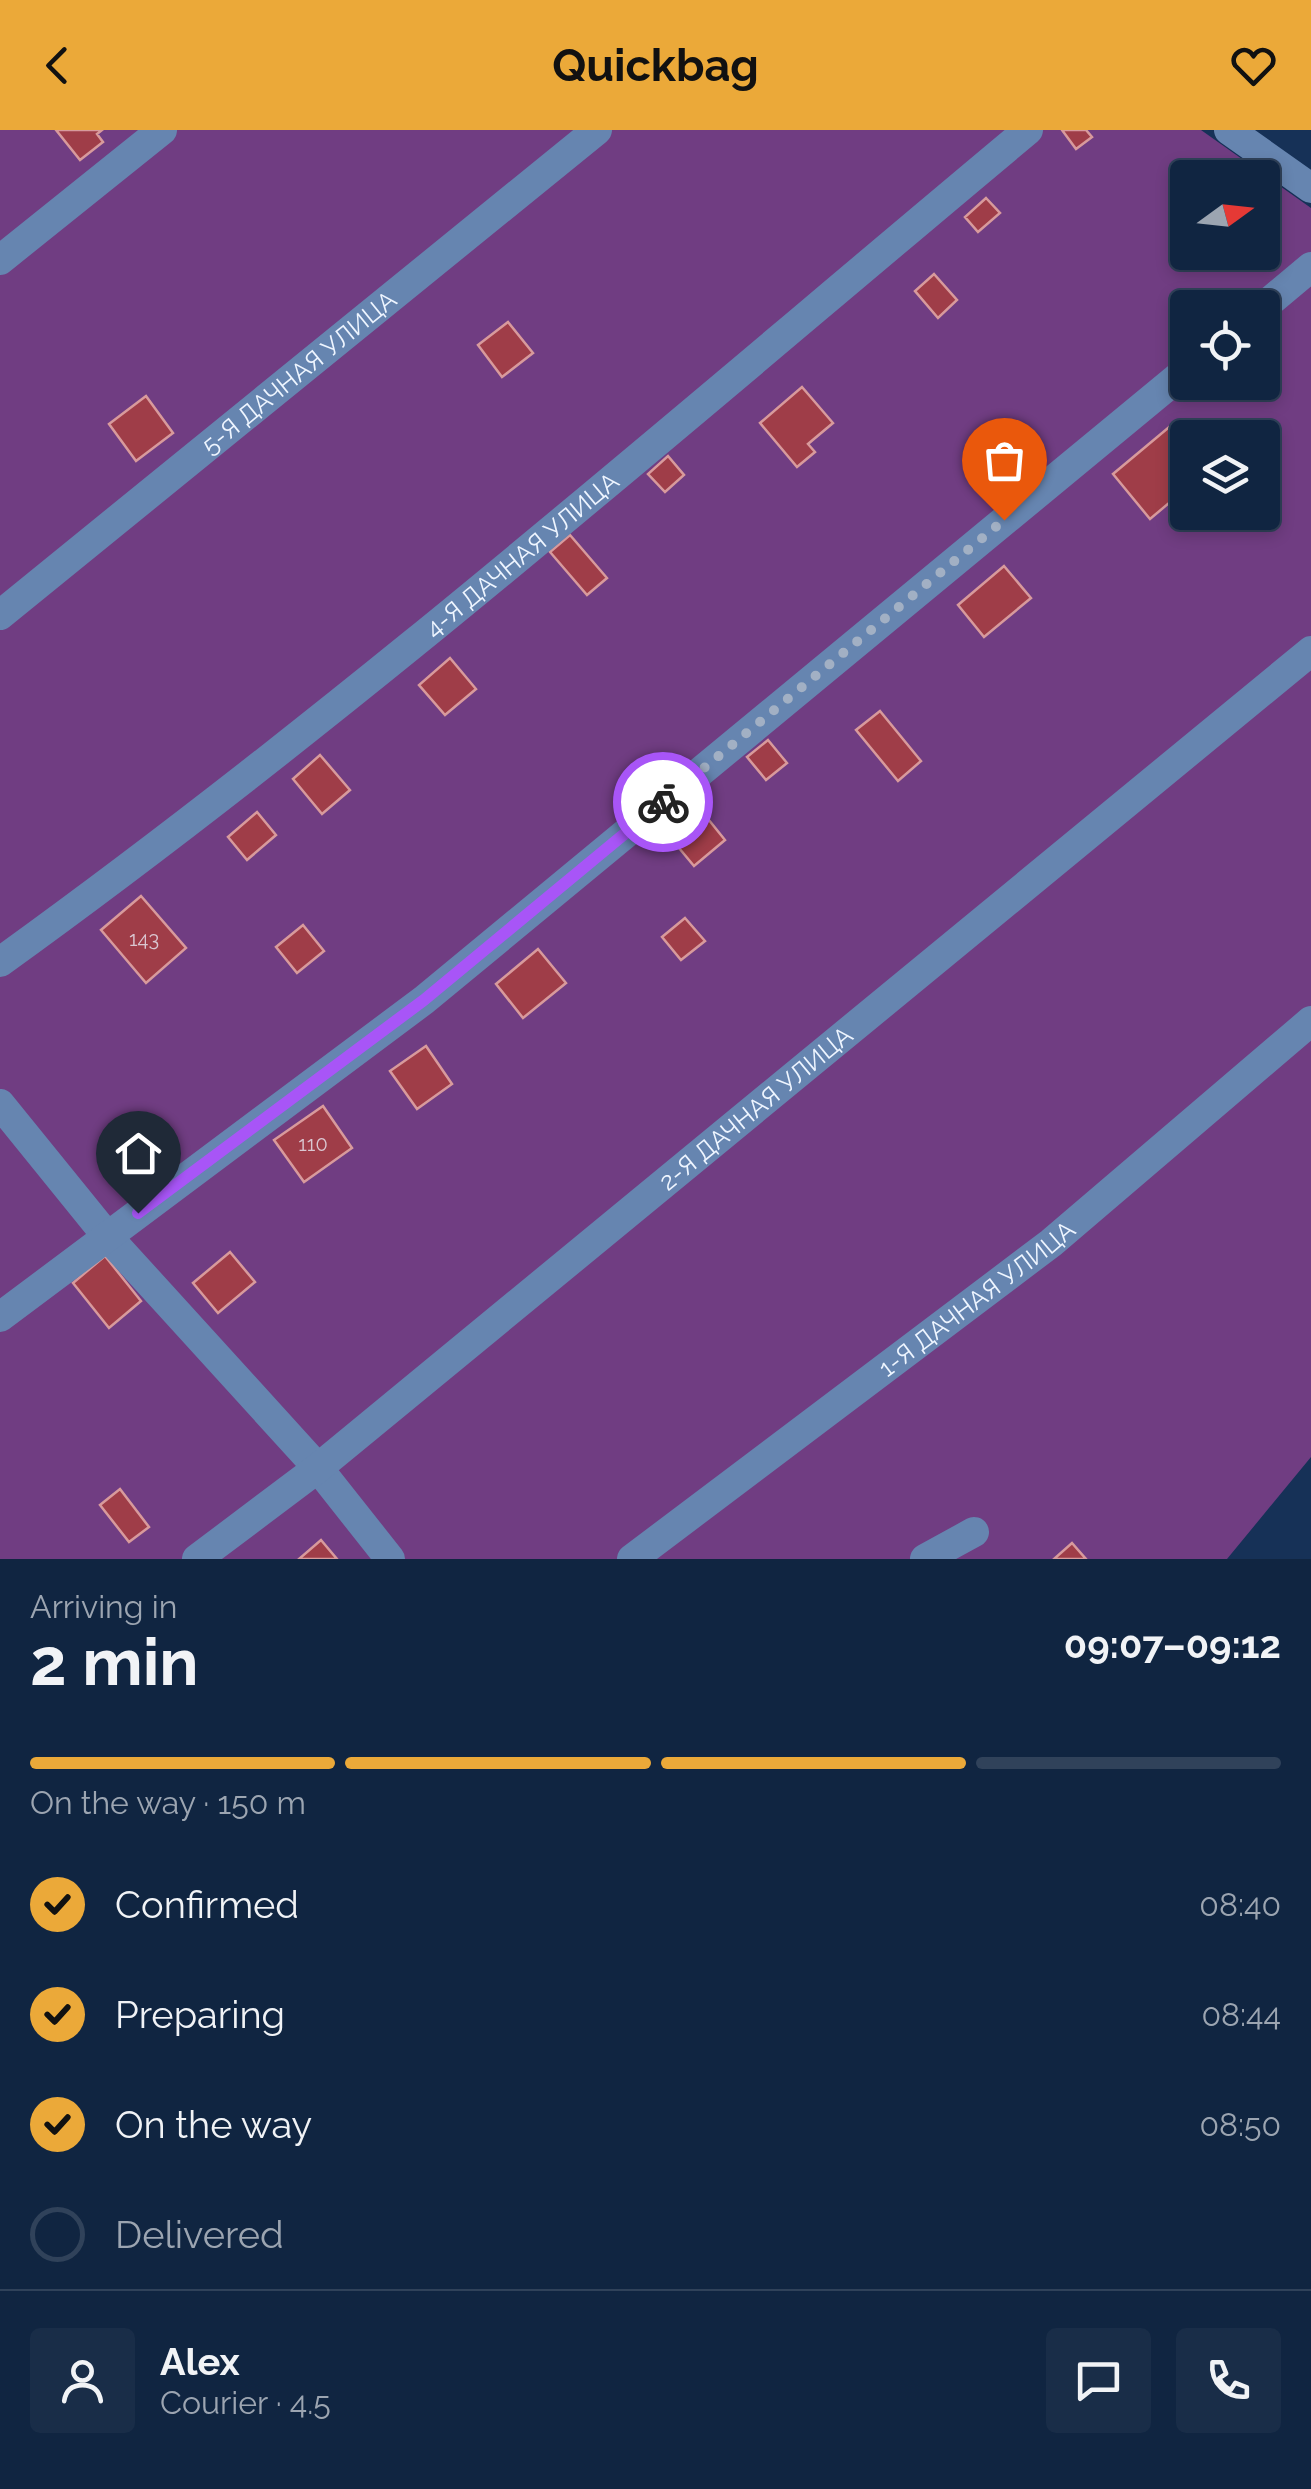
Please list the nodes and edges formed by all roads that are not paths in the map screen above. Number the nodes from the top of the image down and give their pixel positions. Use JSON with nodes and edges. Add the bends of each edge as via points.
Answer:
{"nodes":[{"id":1,"x":162,"y":130,"type":"edge"},
{"id":2,"x":598,"y":130,"type":"edge"},
{"id":3,"x":1028,"y":130,"type":"edge"},
{"id":4,"x":1230,"y":130,"type":"edge"},
{"id":5,"x":1311,"y":188,"type":"edge"},
{"id":6,"x":0,"y":260,"type":"edge"},
{"id":7,"x":1311,"y":267,"type":"edge"},
{"id":8,"x":1280,"y":293,"type":"edge"},
{"id":9,"x":1170,"y":384,"type":"edge"},
{"id":10,"x":0,"y":615,"type":"edge"},
{"id":11,"x":1311,"y":652,"type":"edge"},
{"id":12,"x":0,"y":962,"type":"edge"},
{"id":13,"x":1311,"y":1021,"type":"edge"},
{"id":14,"x":0,"y":1104,"type":"edge"},
{"id":15,"x":107,"y":1236,"type":"junction"},
{"id":16,"x":0,"y":1318,"type":"edge"},
{"id":17,"x":318,"y":1468,"type":"junction"},
{"id":18,"x":974,"y":1532,"type":"dead end"},
{"id":19,"x":197,"y":1559,"type":"edge"},
{"id":20,"x":390,"y":1559,"type":"edge"},
{"id":21,"x":632,"y":1559,"type":"edge"},
{"id":22,"x":924,"y":1559,"type":"edge"}],
"edges":[{"from":1,"to":6,"type":"street"},
{"from":2,"to":10,"type":"street","name":"5-Я ДАЧНАЯ УЛИЦА"},
{"from":3,"to":12,"type":"street","name":"4-Я ДАЧНАЯ УЛИЦА","via":[[393,660],[164,843]]},
{"from":4,"to":5,"type":"street"},
{"from":7,"to":8,"type":"street"},
{"from":9,"to":15,"type":"street","via":[[424,1000]]},
{"from":11,"to":17,"type":"street","name":"2-Я ДАЧНАЯ УЛИЦА"},
{"from":13,"to":21,"type":"street","name":"1-Я ДАЧНАЯ УЛИЦА","via":[[1052,1243]]},
{"from":14,"to":15,"type":"street"},
{"from":15,"to":16,"type":"street"},
{"from":15,"to":17,"type":"street"},
{"from":17,"to":19,"type":"street","name":"2-Я ДАЧНАЯ УЛИЦА"},
{"from":17,"to":20,"type":"street"},
{"from":18,"to":22,"type":"street"}]}
